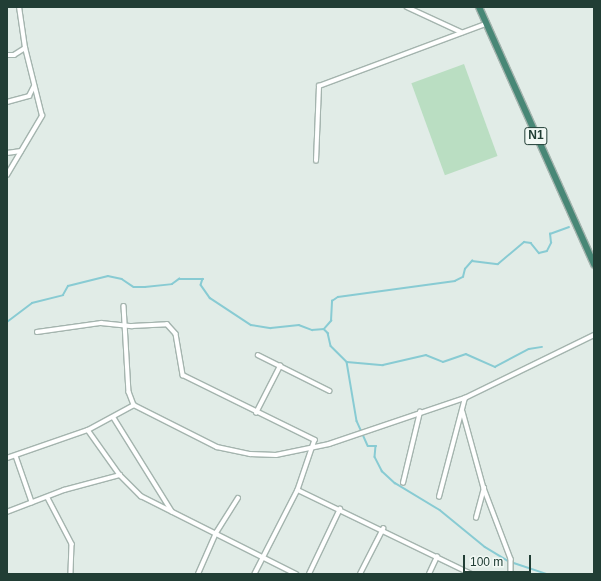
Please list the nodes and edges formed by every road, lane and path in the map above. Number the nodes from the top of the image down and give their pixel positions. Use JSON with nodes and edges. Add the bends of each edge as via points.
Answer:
{"nodes":[{"id":1,"x":19,"y":7,"type":"edge"},
{"id":2,"x":407,"y":7,"type":"edge"},
{"id":3,"x":479,"y":7,"type":"edge"},
{"id":4,"x":486,"y":24,"type":"junction"},
{"id":5,"x":461,"y":32,"type":"junction"},
{"id":6,"x":25,"y":48,"type":"junction"},
{"id":7,"x":7,"y":55,"type":"edge"},
{"id":8,"x":34,"y":85,"type":"junction"},
{"id":9,"x":7,"y":102,"type":"edge"},
{"id":10,"x":21,"y":151,"type":"junction"},
{"id":11,"x":7,"y":153,"type":"edge"},
{"id":12,"x":316,"y":161,"type":"dead end"},
{"id":13,"x":7,"y":175,"type":"edge"},
{"id":14,"x":594,"y":264,"type":"edge"},
{"id":15,"x":124,"y":306,"type":"dead end"},
{"id":16,"x":126,"y":326,"type":"junction"},
{"id":17,"x":37,"y":332,"type":"dead end"},
{"id":18,"x":594,"y":334,"type":"edge"},
{"id":19,"x":258,"y":355,"type":"dead end"},
{"id":20,"x":280,"y":366,"type":"junction"},
{"id":21,"x":330,"y":391,"type":"dead end"},
{"id":22,"x":465,"y":398,"type":"junction"},
{"id":23,"x":134,"y":405,"type":"junction"},
{"id":24,"x":256,"y":412,"type":"junction"},
{"id":25,"x":420,"y":412,"type":"junction"},
{"id":26,"x":463,"y":412,"type":"junction"},
{"id":27,"x":114,"y":418,"type":"junction"},
{"id":28,"x":88,"y":430,"type":"junction"},
{"id":29,"x":312,"y":448,"type":"junction"},
{"id":30,"x":16,"y":456,"type":"junction"},
{"id":31,"x":7,"y":458,"type":"edge"},
{"id":32,"x":120,"y":475,"type":"junction"},
{"id":33,"x":403,"y":483,"type":"dead end"},
{"id":34,"x":484,"y":488,"type":"junction"},
{"id":35,"x":298,"y":490,"type":"junction"},
{"id":36,"x":439,"y":497,"type":"dead end"},
{"id":37,"x":48,"y":498,"type":"junction"},
{"id":38,"x":238,"y":498,"type":"dead end"},
{"id":39,"x":32,"y":502,"type":"junction"},
{"id":40,"x":340,"y":509,"type":"junction"},
{"id":41,"x":172,"y":511,"type":"junction"},
{"id":42,"x":7,"y":512,"type":"edge"},
{"id":43,"x":476,"y":518,"type":"dead end"},
{"id":44,"x":382,"y":529,"type":"junction"},
{"id":45,"x":216,"y":533,"type":"junction"},
{"id":46,"x":437,"y":557,"type":"junction"},
{"id":47,"x":263,"y":558,"type":"junction"},
{"id":48,"x":71,"y":574,"type":"edge"},
{"id":49,"x":198,"y":574,"type":"edge"},
{"id":50,"x":255,"y":574,"type":"edge"},
{"id":51,"x":296,"y":574,"type":"edge"},
{"id":52,"x":308,"y":574,"type":"edge"},
{"id":53,"x":360,"y":574,"type":"edge"},
{"id":54,"x":429,"y":574,"type":"edge"},
{"id":55,"x":472,"y":574,"type":"edge"},
{"id":56,"x":511,"y":574,"type":"edge"}],
"edges":[{"from":1,"to":6,"type":"street"},
{"from":2,"to":5,"type":"street"},
{"from":3,"to":4,"type":"highway","number":"N1"},
{"from":4,"to":5,"type":"street"},
{"from":4,"to":14,"type":"highway","number":"N1"},
{"from":5,"to":12,"type":"street","via":[[319,86]]},
{"from":6,"to":7,"type":"street","via":[[14,55]]},
{"from":6,"to":8,"type":"street"},
{"from":8,"to":9,"type":"street","via":[[29,96]]},
{"from":8,"to":10,"type":"street","via":[[42,116]]},
{"from":10,"to":11,"type":"street"},
{"from":10,"to":13,"type":"street"},
{"from":15,"to":16,"type":"street"},
{"from":16,"to":17,"type":"street","via":[[101,323]]},
{"from":16,"to":23,"type":"street","via":[[129,392]]},
{"from":16,"to":24,"type":"street","via":[[167,324],[176,334],[183,375]]},
{"from":18,"to":22,"type":"street"},
{"from":19,"to":20,"type":"street"},
{"from":20,"to":21,"type":"street"},
{"from":20,"to":24,"type":"street"},
{"from":22,"to":25,"type":"street"},
{"from":22,"to":26,"type":"street"},
{"from":23,"to":27,"type":"street"},
{"from":23,"to":29,"type":"street","via":[[169,424],[230,450],[276,455]]},
{"from":24,"to":29,"type":"street","via":[[315,440]]},
{"from":25,"to":29,"type":"street"},
{"from":25,"to":33,"type":"street"},
{"from":26,"to":34,"type":"street"},
{"from":26,"to":36,"type":"street"},
{"from":27,"to":28,"type":"street"},
{"from":27,"to":41,"type":"street"},
{"from":28,"to":30,"type":"street"},
{"from":28,"to":32,"type":"street"},
{"from":29,"to":35,"type":"street"},
{"from":30,"to":31,"type":"street"},
{"from":30,"to":39,"type":"street"},
{"from":32,"to":37,"type":"street","via":[[64,490]]},
{"from":32,"to":41,"type":"street","via":[[141,496]]},
{"from":34,"to":43,"type":"street"},
{"from":34,"to":56,"type":"street","via":[[511,562]]},
{"from":35,"to":40,"type":"street"},
{"from":35,"to":47,"type":"street"},
{"from":37,"to":39,"type":"street"},
{"from":37,"to":48,"type":"street","via":[[72,544]]},
{"from":38,"to":45,"type":"street"},
{"from":39,"to":42,"type":"street"},
{"from":40,"to":44,"type":"street"},
{"from":40,"to":52,"type":"street"},
{"from":41,"to":45,"type":"street"},
{"from":44,"to":46,"type":"street"},
{"from":44,"to":53,"type":"street"},
{"from":45,"to":47,"type":"street"},
{"from":45,"to":49,"type":"street"},
{"from":46,"to":54,"type":"street"},
{"from":46,"to":55,"type":"street"},
{"from":47,"to":50,"type":"street"},
{"from":47,"to":51,"type":"street"}]}
